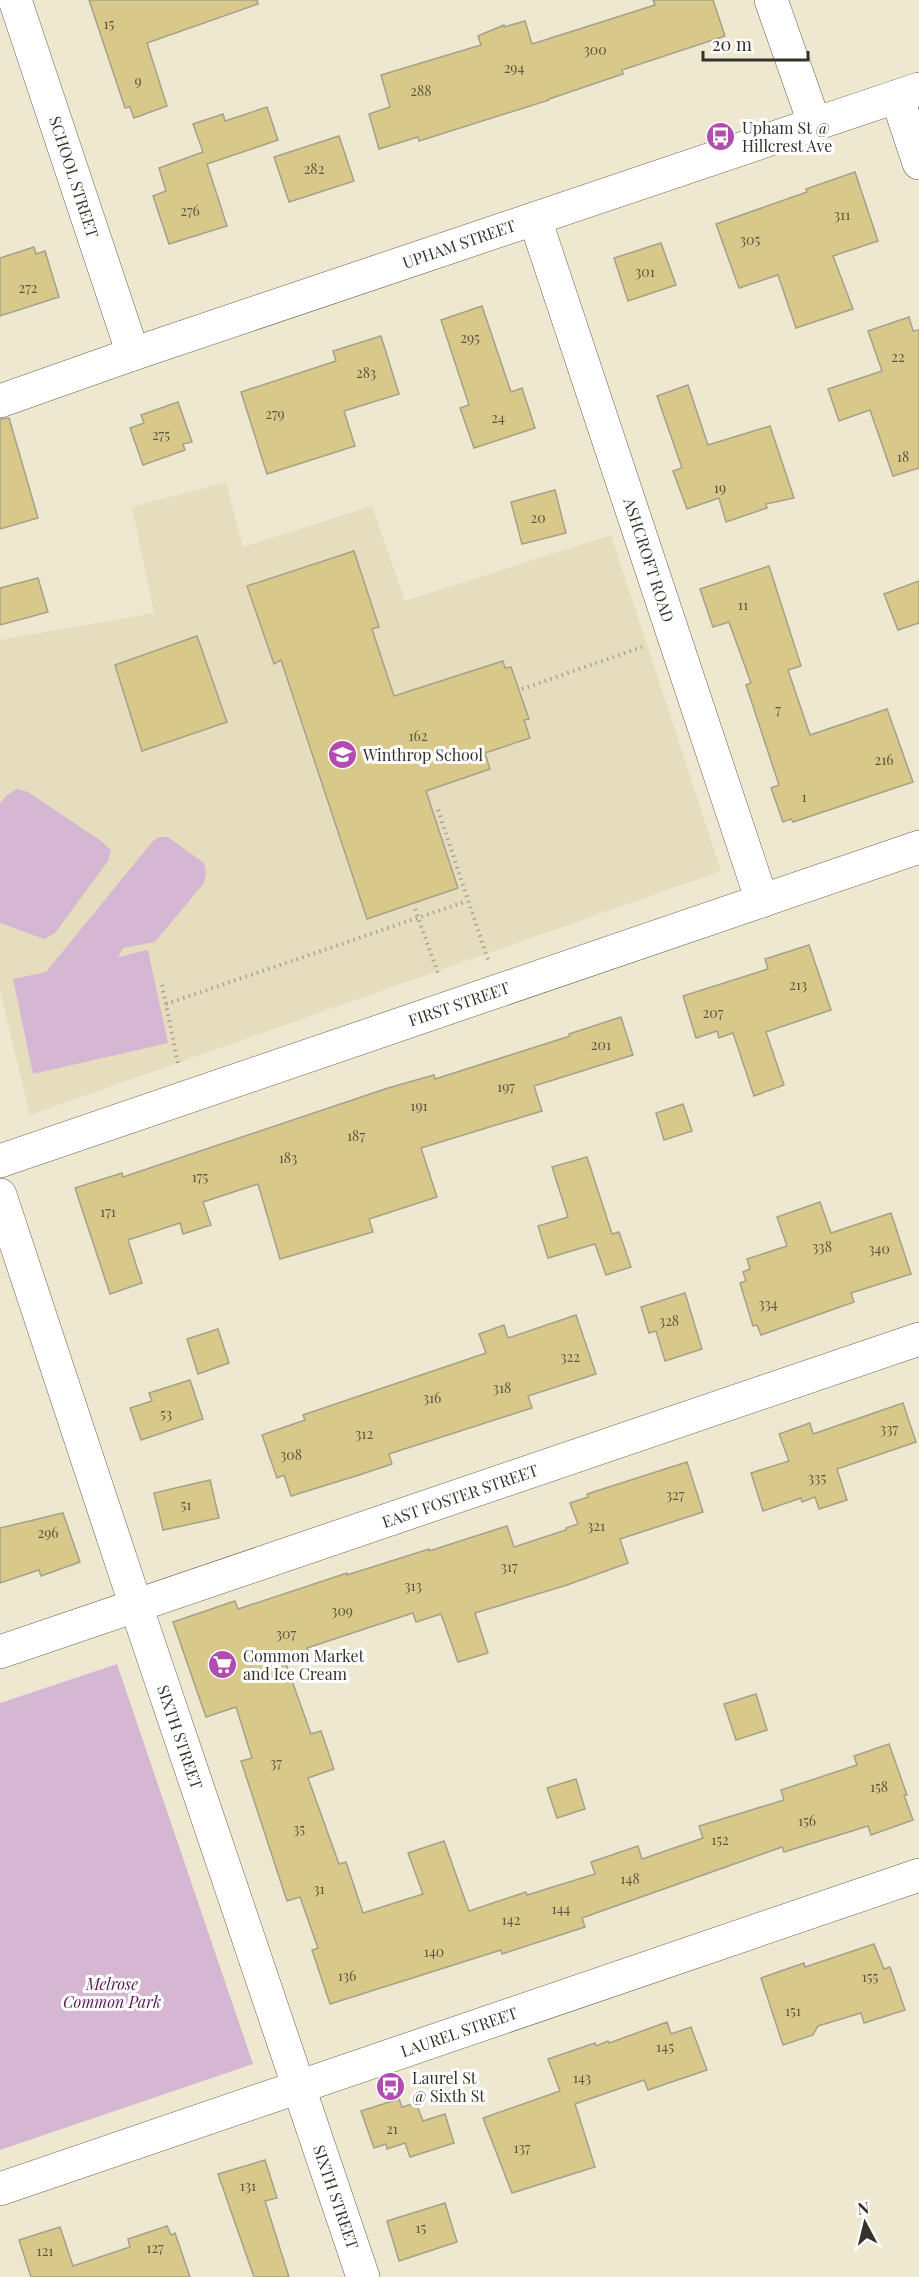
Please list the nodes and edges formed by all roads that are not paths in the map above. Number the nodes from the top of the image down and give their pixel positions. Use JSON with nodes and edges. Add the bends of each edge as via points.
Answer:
{"nodes":[{"id":1,"x":15,"y":0,"type":"edge"},
{"id":2,"x":771,"y":0,"type":"edge"},
{"id":3,"x":908,"y":93,"type":"edge"},
{"id":4,"x":815,"y":125,"type":"junction"},
{"id":5,"x":919,"y":163,"type":"edge"},
{"id":6,"x":535,"y":219,"type":"junction"},
{"id":7,"x":134,"y":354,"type":"junction"},
{"id":8,"x":0,"y":401,"type":"edge"},
{"id":9,"x":919,"y":848,"type":"edge"},
{"id":10,"x":762,"y":901,"type":"junction"},
{"id":11,"x":0,"y":1161,"type":"edge"},
{"id":12,"x":0,"y":1195,"type":"edge"},
{"id":13,"x":919,"y":1339,"type":"edge"},
{"id":14,"x":136,"y":1606,"type":"junction"},
{"id":15,"x":0,"y":1652,"type":"edge"},
{"id":16,"x":919,"y":1875,"type":"edge"},
{"id":17,"x":298,"y":2087,"type":"junction"},
{"id":18,"x":0,"y":2189,"type":"edge"},
{"id":19,"x":363,"y":2277,"type":"edge"}],
"edges":[{"from":1,"to":7,"type":"street","name":"SCHOOL STREET"},
{"from":2,"to":4,"type":"street"},
{"from":3,"to":4,"type":"street","name":"UPHAM STREET"},
{"from":3,"to":5,"type":"street"},
{"from":4,"to":6,"type":"street","name":"UPHAM STREET"},
{"from":6,"to":7,"type":"street","name":"UPHAM STREET"},
{"from":6,"to":10,"type":"street","name":"ASHCROFT ROAD"},
{"from":7,"to":8,"type":"street","name":"UPHAM STREET"},
{"from":9,"to":10,"type":"street","name":"FIRST STREET"},
{"from":10,"to":11,"type":"street","name":"FIRST STREET"},
{"from":12,"to":14,"type":"street","name":"SIXTH STREET"},
{"from":13,"to":14,"type":"street","name":"EAST FOSTER STREET"},
{"from":14,"to":15,"type":"street","name":"EAST FOSTER STREET"},
{"from":14,"to":17,"type":"street","name":"SIXTH STREET"},
{"from":16,"to":17,"type":"street","name":"LAUREL STREET"},
{"from":17,"to":18,"type":"street","name":"LAUREL STREET"},
{"from":17,"to":19,"type":"street","name":"SIXTH STREET"}]}
